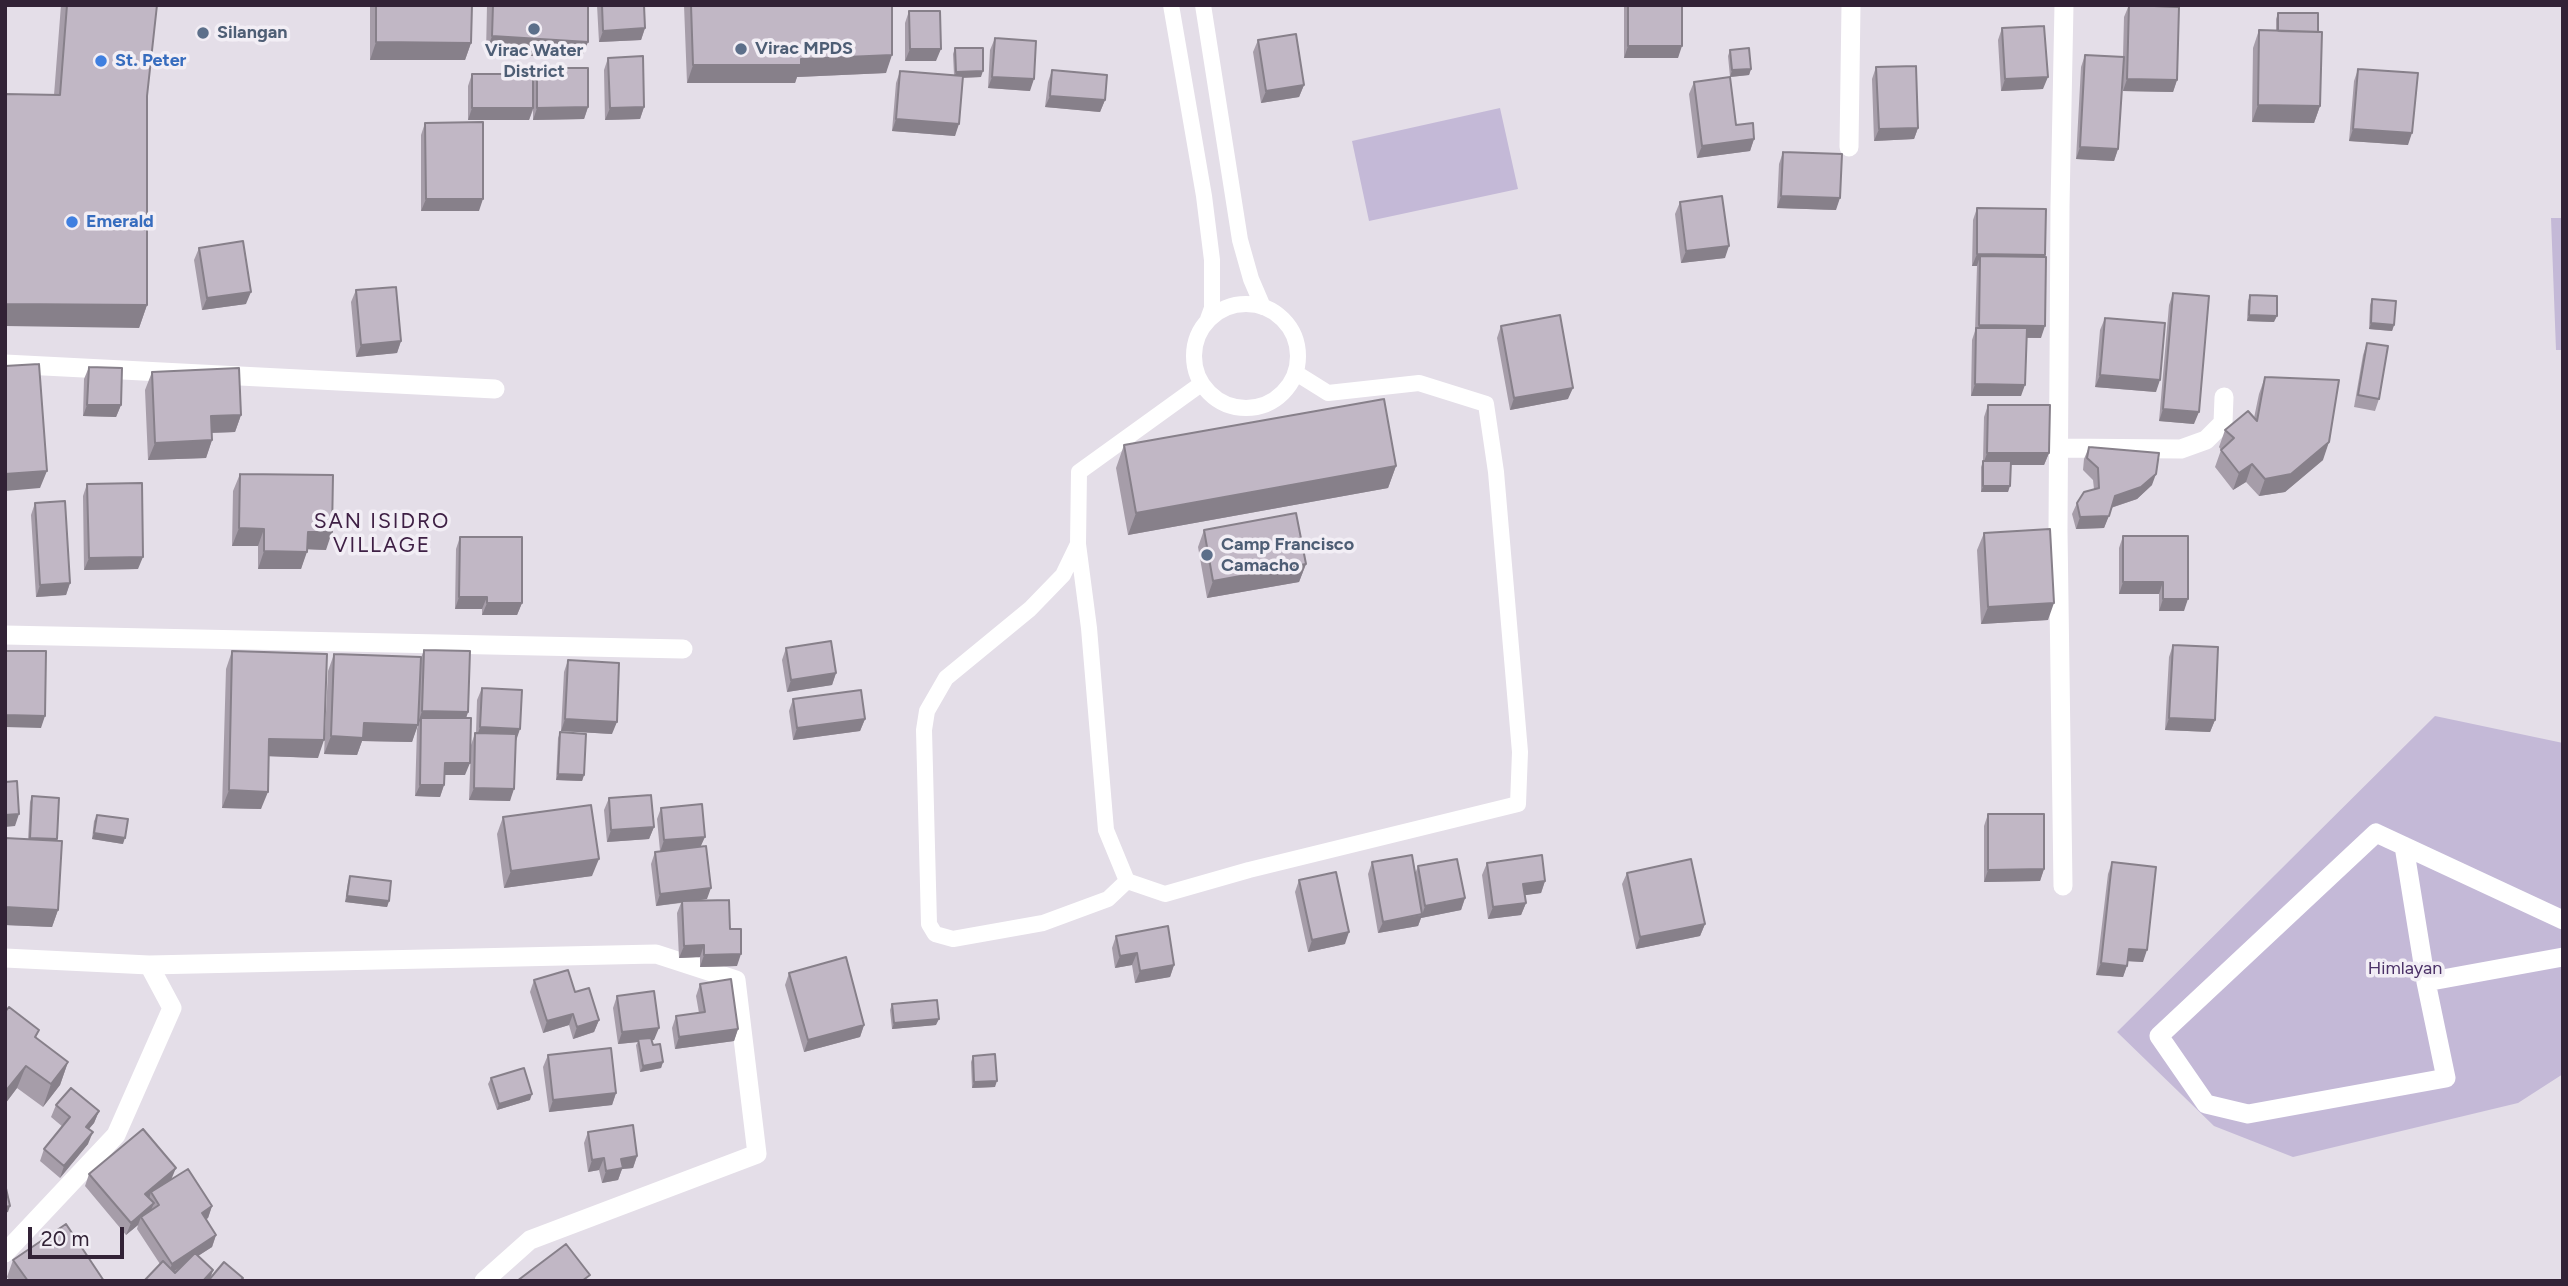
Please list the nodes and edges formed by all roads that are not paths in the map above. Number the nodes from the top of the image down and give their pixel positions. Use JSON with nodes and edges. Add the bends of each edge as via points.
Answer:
{"nodes":[{"id":1,"x":1171,"y":5,"type":"edge"},
{"id":2,"x":1203,"y":5,"type":"edge"},
{"id":3,"x":1851,"y":5,"type":"edge"},
{"id":4,"x":2064,"y":5,"type":"edge"},
{"id":5,"x":1849,"y":148,"type":"dead end"},
{"id":6,"x":1263,"y":307,"type":"junction"},
{"id":7,"x":1208,"y":319,"type":"junction"},
{"id":8,"x":5,"y":364,"type":"edge"},
{"id":9,"x":1296,"y":373,"type":"junction"},
{"id":10,"x":1201,"y":384,"type":"junction"},
{"id":11,"x":495,"y":388,"type":"dead end"},
{"id":12,"x":2224,"y":397,"type":"dead end"},
{"id":13,"x":2060,"y":448,"type":"junction"},
{"id":14,"x":1078,"y":544,"type":"junction"},
{"id":15,"x":5,"y":635,"type":"edge"},
{"id":16,"x":683,"y":649,"type":"dead end"},
{"id":17,"x":2404,"y":846,"type":"junction"},
{"id":18,"x":1127,"y":881,"type":"junction"},
{"id":19,"x":2063,"y":886,"type":"dead end"},
{"id":20,"x":2563,"y":920,"type":"edge"},
{"id":21,"x":2563,"y":955,"type":"edge"},
{"id":22,"x":5,"y":958,"type":"edge"},
{"id":23,"x":149,"y":965,"type":"junction"},
{"id":24,"x":2426,"y":982,"type":"junction"},
{"id":25,"x":5,"y":1253,"type":"edge"},
{"id":26,"x":484,"y":1281,"type":"edge"}],
"edges":[{"from":1,"to":7,"type":"lane","via":[[1212,260]]},
{"from":2,"to":6,"type":"lane","via":[[1240,240]]},
{"from":3,"to":5,"type":"street"},
{"from":4,"to":13,"type":"street"},
{"from":6,"to":7,"type":"lane","via":[[1252,303],[1228,306]]},
{"from":6,"to":9,"type":"lane","via":[[1291,327],[1299,349]]},
{"from":7,"to":10,"type":"lane","via":[[1195,339],[1193,362]]},
{"from":8,"to":11,"type":"street"},
{"from":9,"to":10,"type":"lane","via":[[1284,393],[1264,406],[1240,408],[1218,400]]},
{"from":9,"to":18,"type":"lane","via":[[1328,393],[1419,383],[1486,404],[1521,752],[1518,804],[1165,894]]},
{"from":10,"to":14,"type":"lane","via":[[1079,472]]},
{"from":12,"to":13,"type":"street","via":[[2223,423],[2206,440],[2181,449]]},
{"from":13,"to":19,"type":"street"},
{"from":14,"to":18,"type":"lane","via":[[1106,830]]},
{"from":14,"to":18,"type":"lane","via":[[1063,575],[1030,609],[946,678],[927,711],[929,924],[935,934],[953,939],[1043,923],[1108,899]]},
{"from":15,"to":16,"type":"street"},
{"from":17,"to":20,"type":"street"},
{"from":17,"to":24,"type":"street"},
{"from":17,"to":24,"type":"street","via":[[2376,833],[2159,1036],[2206,1104],[2248,1114],[2446,1078]]},
{"from":21,"to":24,"type":"street"},
{"from":22,"to":23,"type":"street"},
{"from":23,"to":25,"type":"street","via":[[172,1008],[116,1135]]},
{"from":23,"to":26,"type":"street","via":[[656,954],[736,980],[758,1154],[530,1240]]}]}
